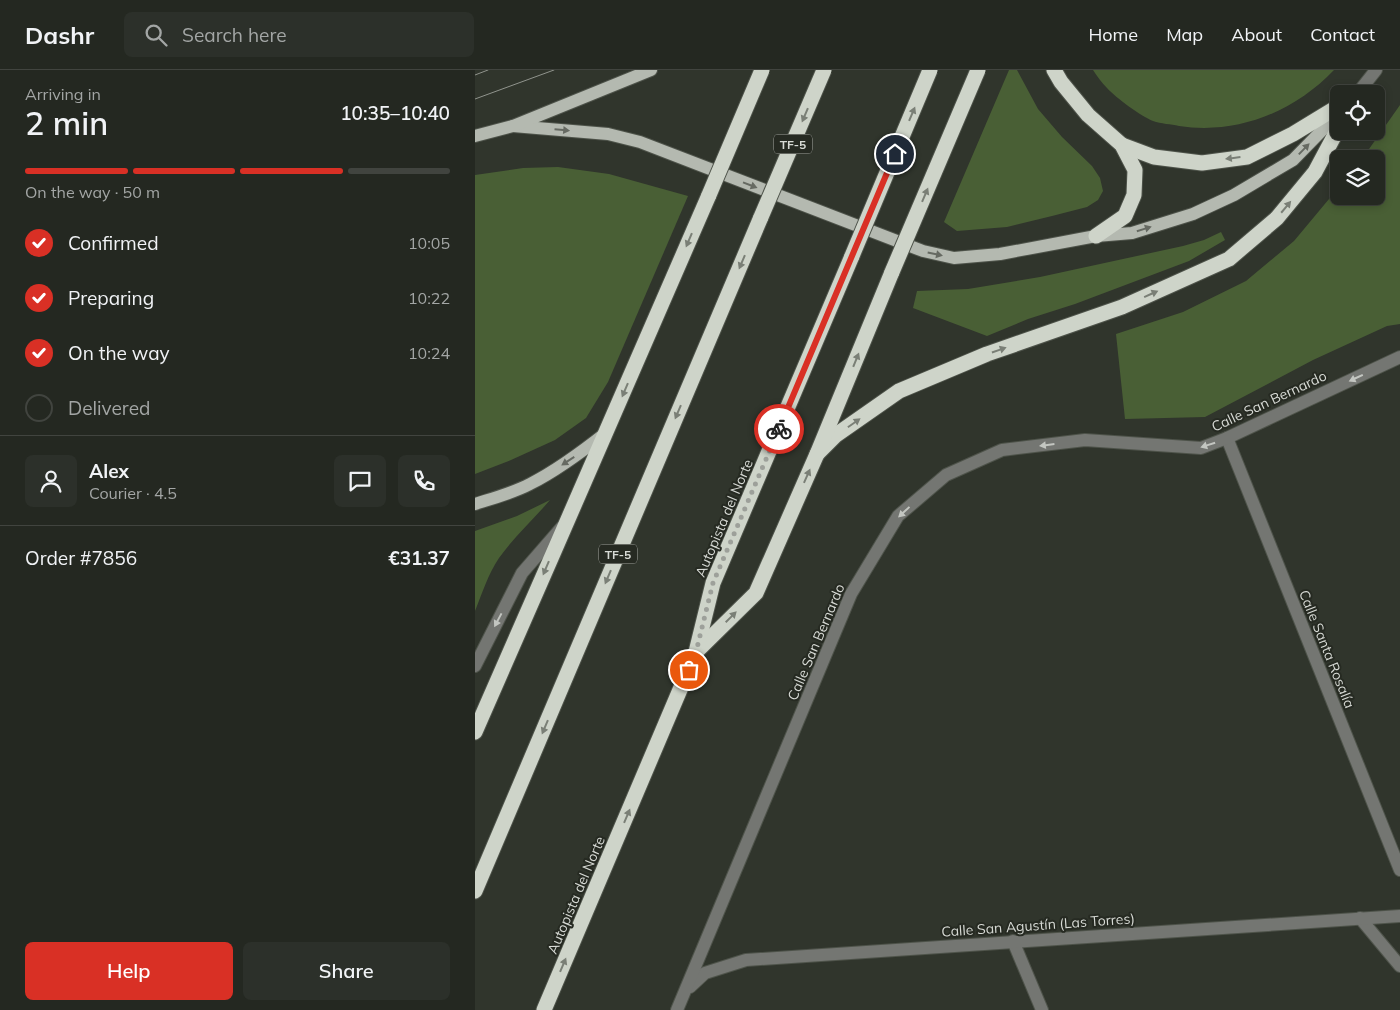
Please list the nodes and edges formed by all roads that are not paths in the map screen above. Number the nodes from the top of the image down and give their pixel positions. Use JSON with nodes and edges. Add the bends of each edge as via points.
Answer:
{"nodes":[{"id":1,"x":651,"y":70,"type":"edge"},
{"id":2,"x":762,"y":70,"type":"edge"},
{"id":3,"x":825,"y":70,"type":"edge"},
{"id":4,"x":931,"y":70,"type":"edge"},
{"id":5,"x":978,"y":70,"type":"edge"},
{"id":6,"x":1054,"y":70,"type":"edge"},
{"id":7,"x":1375,"y":70,"type":"edge"},
{"id":8,"x":1364,"y":85,"type":"edge"},
{"id":9,"x":1330,"y":111,"type":"edge"},
{"id":10,"x":1330,"y":122,"type":"edge"},
{"id":11,"x":513,"y":126,"type":"junction"},
{"id":12,"x":475,"y":136,"type":"edge"},
{"id":13,"x":1332,"y":140,"type":"edge"},
{"id":14,"x":1122,"y":145,"type":"junction"},
{"id":15,"x":1096,"y":236,"type":"junction"},
{"id":16,"x":1400,"y":357,"type":"edge"},
{"id":17,"x":607,"y":432,"type":"junction"},
{"id":18,"x":1227,"y":438,"type":"junction"},
{"id":19,"x":817,"y":454,"type":"junction"},
{"id":20,"x":475,"y":504,"type":"edge"},
{"id":21,"x":565,"y":523,"type":"junction"},
{"id":22,"x":696,"y":652,"type":"junction"},
{"id":23,"x":475,"y":666,"type":"edge"},
{"id":24,"x":475,"y":732,"type":"edge"},
{"id":25,"x":1400,"y":870,"type":"edge"},
{"id":26,"x":475,"y":891,"type":"edge"},
{"id":27,"x":1400,"y":916,"type":"edge"},
{"id":28,"x":1361,"y":918,"type":"junction"},
{"id":29,"x":1013,"y":941,"type":"junction"},
{"id":30,"x":1400,"y":966,"type":"edge"},
{"id":31,"x":686,"y":990,"type":"junction"},
{"id":32,"x":544,"y":1010,"type":"edge"},
{"id":33,"x":677,"y":1010,"type":"edge"},
{"id":34,"x":1042,"y":1010,"type":"edge"}],
"edges":[{"from":1,"to":11,"type":"main road"},
{"from":2,"to":17,"type":"highway","one_way":true,"bridge":true},
{"from":3,"to":26,"type":"highway","number":"TF-5","one_way":true,"bridge":true},
{"from":22,"to":4,"type":"highway","name":"Autopista del Norte","one_way":true,"bridge":true,"via":[[713,583]]},
{"from":19,"to":5,"type":"highway","one_way":true,"bridge":true},
{"from":6,"to":14,"type":"highway","via":[[1088,115]]},
{"from":7,"to":8,"type":"street"},
{"from":9,"to":14,"type":"highway","one_way":true,"via":[[1247,157],[1202,163],[1154,157]]},
{"from":15,"to":10,"type":"main road","one_way":true,"via":[[1132,233],[1193,214],[1234,195],[1293,160]]},
{"from":11,"to":12,"type":"main road"},
{"from":11,"to":15,"type":"main road","one_way":true,"via":[[608,134],[640,142],[923,251],[954,258],[1001,254]]},
{"from":19,"to":13,"type":"highway","one_way":true,"via":[[836,435],[899,391],[987,354],[1122,307],[1229,259],[1277,218],[1315,172]]},
{"from":14,"to":15,"type":"highway","via":[[1135,170],[1135,195],[1125,216]]},
{"from":16,"to":18,"type":"street","name":"Calle San Bernardo","one_way":true},
{"from":17,"to":20,"type":"main road","one_way":true,"via":[[572,459],[529,485]]},
{"from":17,"to":21,"type":"highway"},
{"from":18,"to":25,"type":"street","name":"Calle Santa Rosalía"},
{"from":18,"to":31,"type":"street","name":"Calle San Bernardo","one_way":true,"via":[[1201,448],[1085,440],[1002,450],[947,475],[898,516],[851,594]]},
{"from":22,"to":19,"type":"highway","one_way":true,"via":[[756,593]]},
{"from":21,"to":23,"type":"street","one_way":true,"via":[[522,573]]},
{"from":21,"to":24,"type":"highway","one_way":true},
{"from":32,"to":22,"type":"highway","name":"Autopista del Norte","one_way":true},
{"from":27,"to":28,"type":"street","name":"Calle San Agustín (Las Torres)"},
{"from":28,"to":29,"type":"street","name":"Calle San Agustín (Las Torres)"},
{"from":28,"to":30,"type":"street"},
{"from":29,"to":31,"type":"street","name":"Calle San Agustín (Las Torres)","via":[[746,960],[705,973]]},
{"from":29,"to":34,"type":"street"},
{"from":31,"to":33,"type":"street","name":"Calle San Bernardo"}]}
